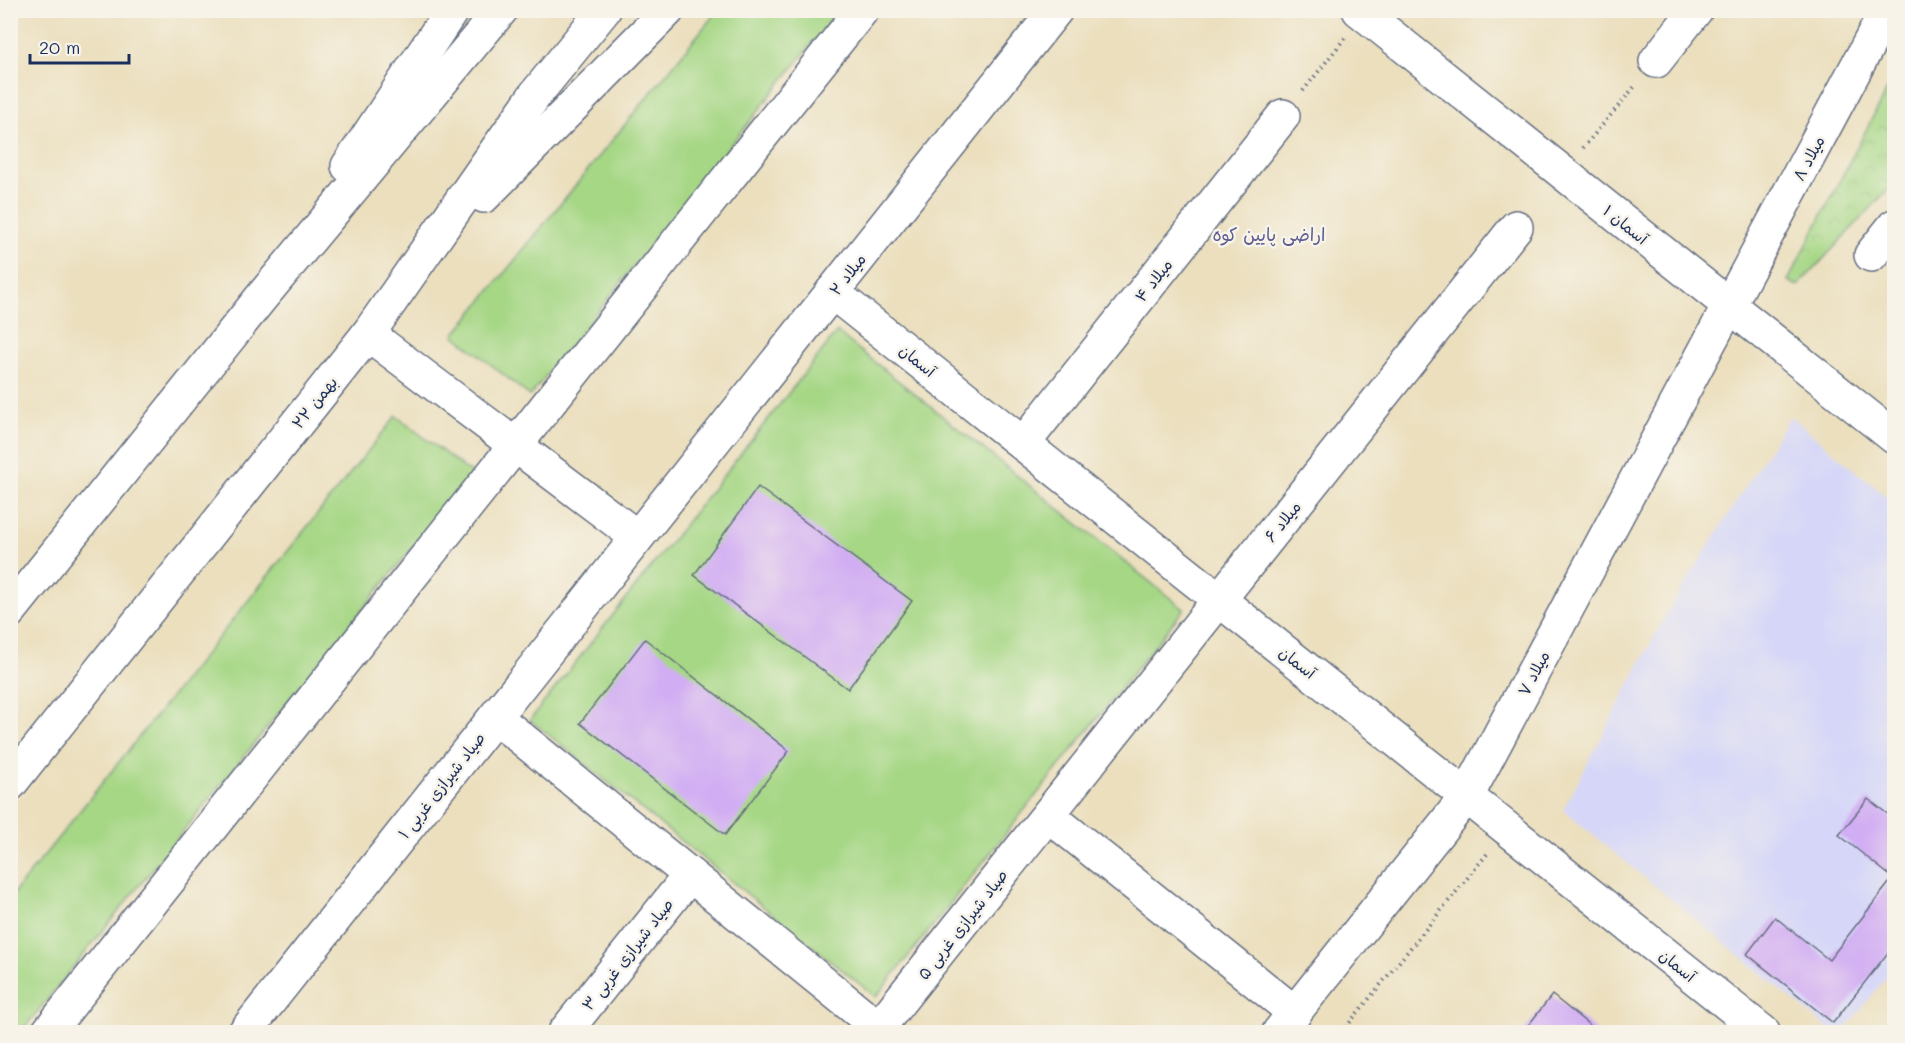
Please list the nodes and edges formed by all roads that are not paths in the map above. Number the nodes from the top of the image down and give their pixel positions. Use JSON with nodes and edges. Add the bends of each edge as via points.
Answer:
{"nodes":[{"id":1,"x":452,"y":10,"type":"edge"},
{"id":2,"x":501,"y":10,"type":"edge"},
{"id":3,"x":604,"y":10,"type":"edge"},
{"id":4,"x":668,"y":10,"type":"edge"},
{"id":5,"x":862,"y":10,"type":"edge"},
{"id":6,"x":1056,"y":10,"type":"edge"},
{"id":7,"x":1696,"y":10,"type":"edge"},
{"id":8,"x":1887,"y":10,"type":"edge"},
{"id":9,"x":1364,"y":12,"type":"edge"},
{"id":10,"x":1656,"y":61,"type":"road end"},
{"id":11,"x":1283,"y":116,"type":"road end"},
{"id":12,"x":1894,"y":226,"type":"edge"},
{"id":13,"x":1516,"y":227,"type":"dead end"},
{"id":14,"x":1871,"y":255,"type":"dead end"},
{"id":15,"x":419,"y":261,"type":"junction"},
{"id":16,"x":832,"y":292,"type":"junction"},
{"id":17,"x":260,"y":298,"type":"junction"},
{"id":18,"x":1729,"y":306,"type":"junction"},
{"id":19,"x":368,"y":334,"type":"junction"},
{"id":20,"x":1894,"y":436,"type":"edge"},
{"id":21,"x":1023,"y":444,"type":"junction"},
{"id":22,"x":516,"y":446,"type":"junction"},
{"id":23,"x":637,"y":537,"type":"junction"},
{"id":24,"x":1219,"y":600,"type":"junction"},
{"id":25,"x":10,"y":611,"type":"edge"},
{"id":26,"x":495,"y":717,"type":"junction"},
{"id":27,"x":10,"y":784,"type":"edge"},
{"id":28,"x":1467,"y":796,"type":"junction"},
{"id":29,"x":1048,"y":815,"type":"junction"},
{"id":30,"x":690,"y":875,"type":"junction"},
{"id":31,"x":1287,"y":1023,"type":"edge"},
{"id":32,"x":877,"y":1030,"type":"edge"},
{"id":33,"x":48,"y":1032,"type":"edge"},
{"id":34,"x":245,"y":1032,"type":"edge"},
{"id":35,"x":565,"y":1032,"type":"edge"},
{"id":36,"x":1763,"y":1032,"type":"edge"}],
"edges":[{"from":1,"to":17,"type":"main road"},
{"from":2,"to":17,"type":"main road"},
{"from":3,"to":15,"type":"main road","name":"۲۲ بهمن","via":[[536,95]]},
{"from":4,"to":15,"type":"main road"},
{"from":5,"to":22,"type":"main road"},
{"from":6,"to":16,"type":"main road","name":"میلاد ۲"},
{"from":7,"to":10,"type":"main road"},
{"from":8,"to":18,"type":"main road","name":"میلاد ۸"},
{"from":9,"to":18,"type":"main road","name":"آسمان ۱"},
{"from":11,"to":21,"type":"main road","name":"میلاد ۴"},
{"from":12,"to":14,"type":"main road"},
{"from":13,"to":24,"type":"main road","name":"میلاد ۶"},
{"from":15,"to":19,"type":"main road","name":"۲۲ بهمن"},
{"from":16,"to":21,"type":"main road","name":"آسمان"},
{"from":16,"to":23,"type":"main road","name":"میلاد ۲"},
{"from":17,"to":25,"type":"main road"},
{"from":18,"to":20,"type":"main road","name":"آسمان ۱"},
{"from":18,"to":28,"type":"main road","name":"میلاد ۷"},
{"from":19,"to":22,"type":"main road"},
{"from":19,"to":27,"type":"main road","name":"۲۲ بهمن"},
{"from":21,"to":24,"type":"main road","name":"آسمان"},
{"from":22,"to":23,"type":"main road"},
{"from":22,"to":33,"type":"main road"},
{"from":23,"to":26,"type":"main road","name":"صیاد شیرازی غربی ۱"},
{"from":24,"to":28,"type":"main road","name":"آسمان"},
{"from":24,"to":29,"type":"main road","name":"میلاد ۶"},
{"from":26,"to":30,"type":"main road"},
{"from":26,"to":34,"type":"main road","name":"صیاد شیرازی غربی ۱"},
{"from":28,"to":31,"type":"main road","name":"میلاد ۷"},
{"from":28,"to":36,"type":"main road","name":"آسمان"},
{"from":29,"to":31,"type":"main road"},
{"from":29,"to":32,"type":"main road","name":"صیاد شیرازی غربی ۵"},
{"from":30,"to":32,"type":"main road"},
{"from":30,"to":35,"type":"main road","name":"صیاد شیرازی غربی ۳"}]}
